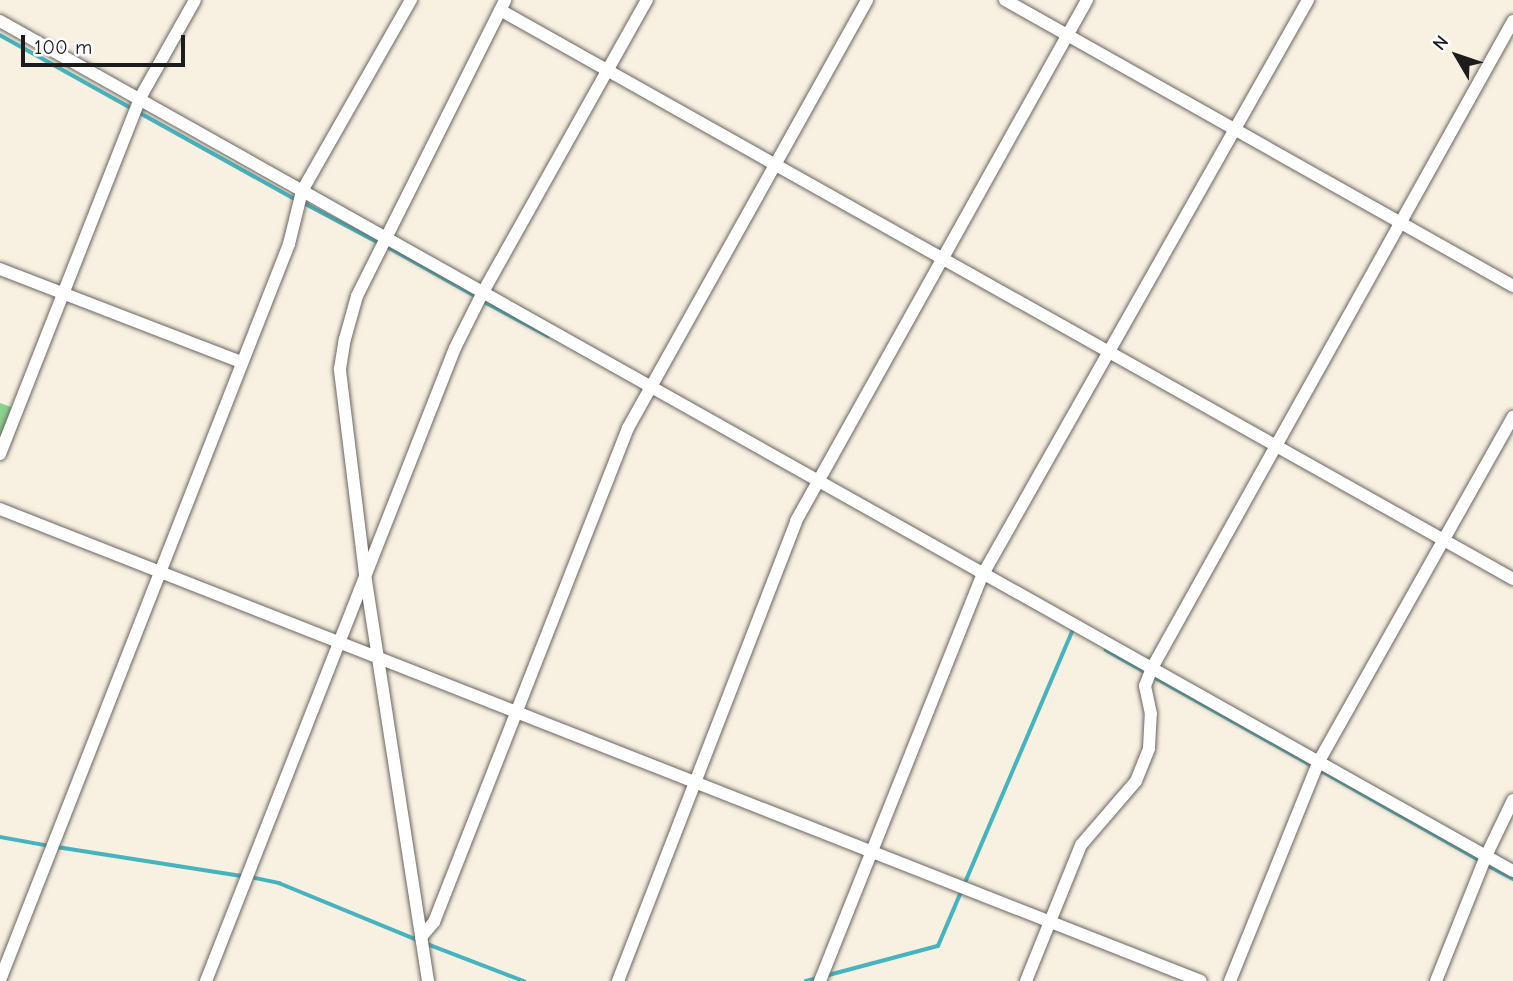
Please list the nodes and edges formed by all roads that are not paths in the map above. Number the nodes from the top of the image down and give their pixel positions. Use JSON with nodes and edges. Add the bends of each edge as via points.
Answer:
{"nodes":[{"id":1,"x":195,"y":0,"type":"edge"},
{"id":2,"x":411,"y":0,"type":"edge"},
{"id":3,"x":647,"y":0,"type":"edge"},
{"id":4,"x":867,"y":0,"type":"edge"},
{"id":5,"x":1005,"y":0,"type":"edge"},
{"id":6,"x":1087,"y":0,"type":"edge"},
{"id":7,"x":1308,"y":0,"type":"edge"},
{"id":8,"x":503,"y":5,"type":"edge"},
{"id":9,"x":0,"y":21,"type":"edge"},
{"id":10,"x":1513,"y":21,"type":"edge"},
{"id":11,"x":1067,"y":36,"type":"junction"},
{"id":12,"x":608,"y":70,"type":"junction"},
{"id":13,"x":141,"y":98,"type":"junction"},
{"id":14,"x":1234,"y":130,"type":"junction"},
{"id":15,"x":775,"y":164,"type":"junction"},
{"id":16,"x":302,"y":191,"type":"junction"},
{"id":17,"x":1402,"y":224,"type":"junction"},
{"id":18,"x":385,"y":238,"type":"junction"},
{"id":19,"x":943,"y":258,"type":"junction"},
{"id":20,"x":0,"y":269,"type":"edge"},
{"id":21,"x":1513,"y":286,"type":"edge"},
{"id":22,"x":483,"y":292,"type":"junction"},
{"id":23,"x":64,"y":295,"type":"junction"},
{"id":24,"x":1109,"y":351,"type":"junction"},
{"id":25,"x":241,"y":362,"type":"junction"},
{"id":26,"x":650,"y":387,"type":"junction"},
{"id":27,"x":1513,"y":417,"type":"edge"},
{"id":28,"x":1276,"y":443,"type":"junction"},
{"id":29,"x":0,"y":454,"type":"edge"},
{"id":30,"x":819,"y":481,"type":"junction"},
{"id":31,"x":0,"y":509,"type":"edge"},
{"id":32,"x":1443,"y":540,"type":"junction"},
{"id":33,"x":159,"y":572,"type":"junction"},
{"id":34,"x":365,"y":574,"type":"junction"},
{"id":35,"x":983,"y":574,"type":"junction"},
{"id":36,"x":1513,"y":579,"type":"edge"},
{"id":37,"x":339,"y":644,"type":"junction"},
{"id":38,"x":379,"y":659,"type":"junction"},
{"id":39,"x":1152,"y":668,"type":"junction"},
{"id":40,"x":515,"y":712,"type":"junction"},
{"id":41,"x":1319,"y":761,"type":"junction"},
{"id":42,"x":694,"y":782,"type":"junction"},
{"id":43,"x":1513,"y":800,"type":"edge"},
{"id":44,"x":872,"y":851,"type":"junction"},
{"id":45,"x":1486,"y":856,"type":"junction"},
{"id":46,"x":1513,"y":871,"type":"edge"},
{"id":47,"x":1050,"y":922,"type":"junction"},
{"id":48,"x":421,"y":937,"type":"junction"},
{"id":49,"x":0,"y":980,"type":"edge"},
{"id":50,"x":206,"y":981,"type":"edge"},
{"id":51,"x":428,"y":981,"type":"edge"},
{"id":52,"x":618,"y":981,"type":"edge"},
{"id":53,"x":820,"y":981,"type":"edge"},
{"id":54,"x":1026,"y":981,"type":"edge"},
{"id":55,"x":1201,"y":981,"type":"edge"},
{"id":56,"x":1230,"y":981,"type":"edge"},
{"id":57,"x":1436,"y":981,"type":"edge"}],
"edges":[{"from":1,"to":13,"type":"street"},
{"from":2,"to":16,"type":"street"},
{"from":3,"to":12,"type":"street"},
{"from":4,"to":15,"type":"street"},
{"from":5,"to":11,"type":"street"},
{"from":6,"to":11,"type":"street"},
{"from":7,"to":14,"type":"street"},
{"from":8,"to":12,"type":"street"},
{"from":8,"to":18,"type":"street"},
{"from":9,"to":13,"type":"street"},
{"from":10,"to":17,"type":"street"},
{"from":11,"to":14,"type":"street"},
{"from":11,"to":19,"type":"street"},
{"from":12,"to":15,"type":"street"},
{"from":12,"to":22,"type":"street"},
{"from":13,"to":16,"type":"street"},
{"from":13,"to":23,"type":"street"},
{"from":14,"to":17,"type":"street"},
{"from":14,"to":24,"type":"street"},
{"from":15,"to":19,"type":"street"},
{"from":15,"to":26,"type":"street"},
{"from":16,"to":18,"type":"street"},
{"from":16,"to":25,"type":"street","via":[[289,244]]},
{"from":17,"to":21,"type":"street"},
{"from":17,"to":28,"type":"street"},
{"from":18,"to":22,"type":"street"},
{"from":18,"to":34,"type":"street","via":[[357,296],[341,369]]},
{"from":19,"to":24,"type":"street"},
{"from":19,"to":30,"type":"street"},
{"from":20,"to":23,"type":"street"},
{"from":22,"to":26,"type":"street"},
{"from":22,"to":34,"type":"street","via":[[455,348]]},
{"from":23,"to":25,"type":"street"},
{"from":23,"to":29,"type":"street"},
{"from":24,"to":28,"type":"street"},
{"from":24,"to":35,"type":"street"},
{"from":25,"to":33,"type":"street"},
{"from":26,"to":30,"type":"street"},
{"from":26,"to":40,"type":"street","via":[[628,428]]},
{"from":27,"to":32,"type":"street"},
{"from":28,"to":32,"type":"street"},
{"from":28,"to":39,"type":"street"},
{"from":30,"to":35,"type":"street"},
{"from":30,"to":42,"type":"street","via":[[796,521]]},
{"from":31,"to":33,"type":"street"},
{"from":32,"to":36,"type":"street"},
{"from":32,"to":41,"type":"street"},
{"from":33,"to":37,"type":"street"},
{"from":33,"to":49,"type":"street"},
{"from":34,"to":37,"type":"street"},
{"from":34,"to":38,"type":"street"},
{"from":35,"to":39,"type":"street"},
{"from":35,"to":44,"type":"street"},
{"from":37,"to":38,"type":"street"},
{"from":37,"to":50,"type":"street"},
{"from":38,"to":40,"type":"street"},
{"from":38,"to":48,"type":"street"},
{"from":39,"to":41,"type":"street"},
{"from":39,"to":47,"type":"street","via":[[1144,686],[1151,714],[1149,748],[1136,781],[1081,845]]},
{"from":40,"to":42,"type":"street"},
{"from":40,"to":48,"type":"street","via":[[435,922]]},
{"from":41,"to":45,"type":"street"},
{"from":41,"to":56,"type":"street"},
{"from":42,"to":44,"type":"street"},
{"from":42,"to":52,"type":"street"},
{"from":43,"to":45,"type":"street"},
{"from":44,"to":47,"type":"street"},
{"from":44,"to":53,"type":"street"},
{"from":45,"to":46,"type":"street"},
{"from":45,"to":57,"type":"street"},
{"from":47,"to":54,"type":"street"},
{"from":47,"to":55,"type":"street"},
{"from":48,"to":51,"type":"street"}]}
